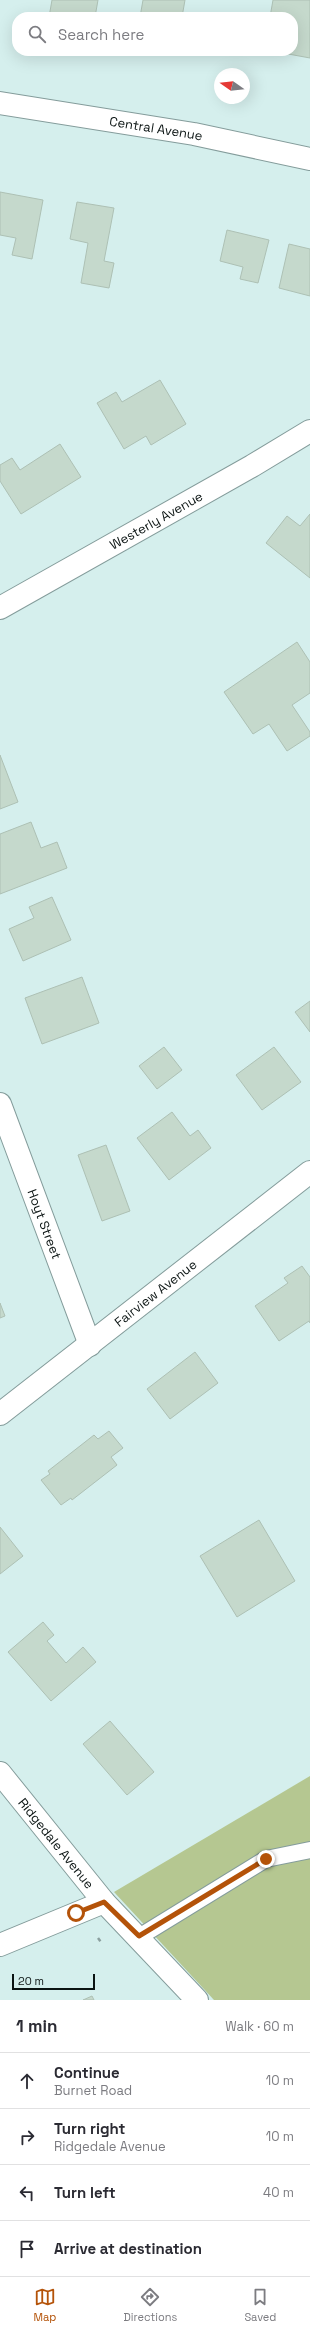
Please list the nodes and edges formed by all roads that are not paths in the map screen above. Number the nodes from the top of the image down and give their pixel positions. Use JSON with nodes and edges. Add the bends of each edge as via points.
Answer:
{"nodes":[{"id":1,"x":0,"y":103,"type":"edge"},
{"id":2,"x":310,"y":159,"type":"edge"},
{"id":3,"x":310,"y":431,"type":"edge"},
{"id":4,"x":0,"y":608,"type":"edge"},
{"id":5,"x":0,"y":1104,"type":"edge"},
{"id":6,"x":308,"y":1179,"type":"edge"},
{"id":7,"x":90,"y":1345,"type":"junction"},
{"id":8,"x":0,"y":1414,"type":"edge"},
{"id":9,"x":0,"y":1773,"type":"edge"},
{"id":10,"x":310,"y":1850,"type":"edge"},
{"id":11,"x":104,"y":1902,"type":"junction"},
{"id":12,"x":139,"y":1936,"type":"junction"},
{"id":13,"x":0,"y":1945,"type":"edge"},
{"id":14,"x":197,"y":2000,"type":"edge"}],
"edges":[{"from":1,"to":2,"type":"street","name":"Central Avenue","via":[[194,134]]},
{"from":3,"to":4,"type":"street","name":"Westerly Avenue"},
{"from":5,"to":7,"type":"street","name":"Hoyt Street"},
{"from":6,"to":7,"type":"street","name":"Fairview Avenue"},
{"from":7,"to":8,"type":"street","name":"Fairview Avenue"},
{"from":9,"to":11,"type":"street","name":"Ridgedale Avenue"},
{"from":10,"to":12,"type":"lane","via":[[266,1859]]},
{"from":11,"to":12,"type":"street","name":"Ridgedale Avenue"},
{"from":11,"to":13,"type":"street"},
{"from":12,"to":14,"type":"street","name":"Ridgedale Avenue"}]}
